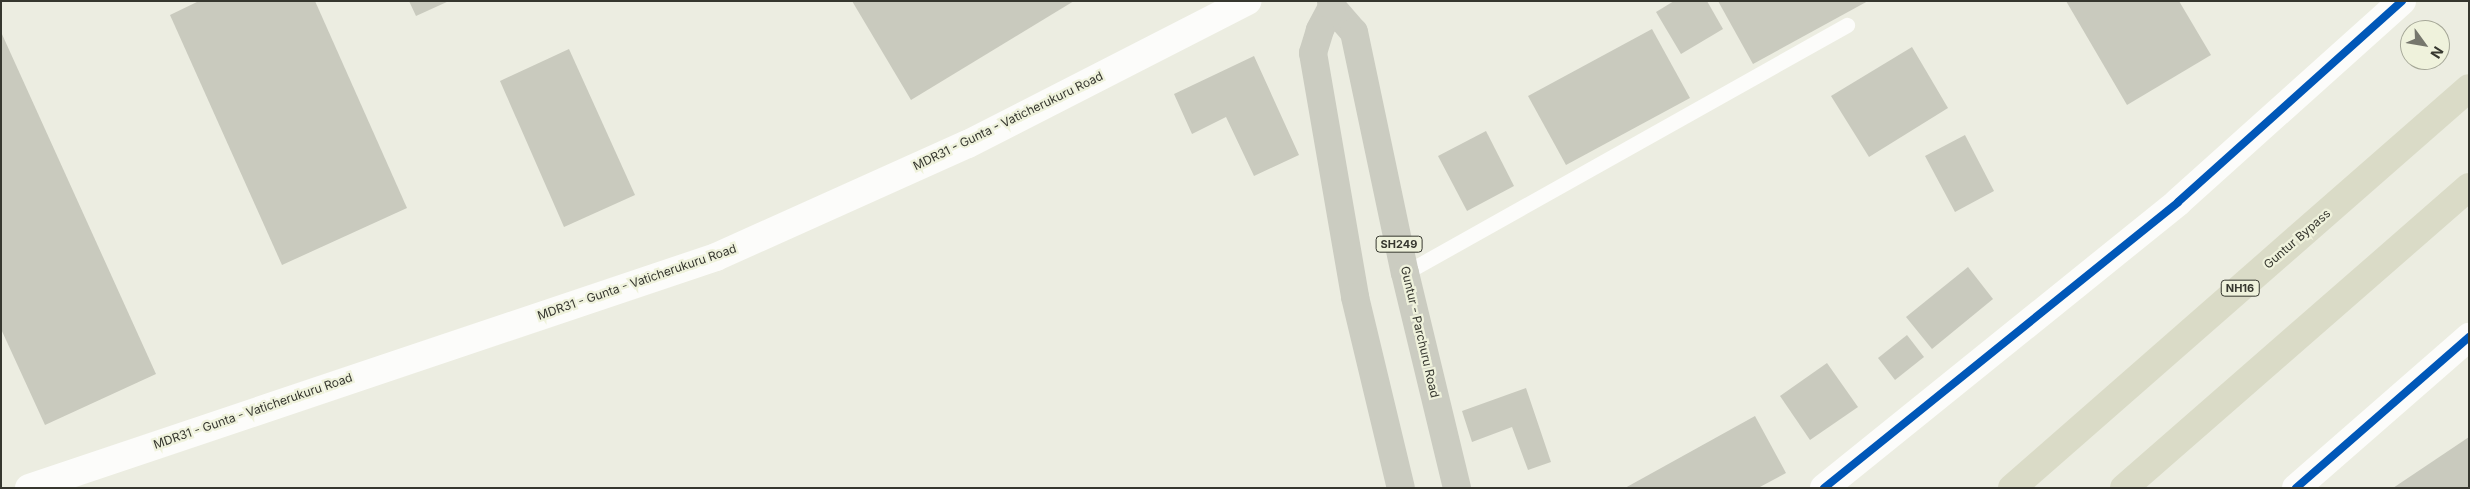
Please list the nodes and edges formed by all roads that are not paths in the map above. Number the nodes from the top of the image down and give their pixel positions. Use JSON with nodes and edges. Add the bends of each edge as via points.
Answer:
{"nodes":[{"id":1,"x":1247,"y":1,"type":"edge"},
{"id":2,"x":2402,"y":1,"type":"edge"},
{"id":3,"x":1331,"y":4,"type":"edge"},
{"id":4,"x":1847,"y":25,"type":"dead end"},
{"id":5,"x":2469,"y":88,"type":"edge"},
{"id":6,"x":2469,"y":187,"type":"edge"},
{"id":7,"x":1405,"y":273,"type":"junction"},
{"id":8,"x":2469,"y":338,"type":"edge"},
{"id":9,"x":29,"y":488,"type":"edge"},
{"id":10,"x":1401,"y":488,"type":"edge"},
{"id":11,"x":1457,"y":488,"type":"edge"},
{"id":12,"x":1824,"y":488,"type":"edge"},
{"id":13,"x":2012,"y":488,"type":"edge"},
{"id":14,"x":2124,"y":488,"type":"edge"},
{"id":15,"x":2296,"y":488,"type":"edge"}],
"edges":[{"from":1,"to":9,"type":"main road","name":"MDR31 - Gunta - Vaticherukuru Road","via":[[968,144],[716,257]]},
{"from":2,"to":12,"type":"main road","via":[[2178,202]]},
{"from":3,"to":7,"type":"main road","name":"Guntur - Parchuru Road","number":"SH249","via":[[1354,32]]},
{"from":3,"to":10,"type":"main road","name":"Guntur - Parchuru Road","number":"SH249","via":[[1313,53],[1355,297]]},
{"from":4,"to":7,"type":"lane"},
{"from":5,"to":13,"type":"highway","name":"Guntur Bypass","number":"NH16"},
{"from":6,"to":14,"type":"highway"},
{"from":7,"to":11,"type":"main road","name":"Guntur - Parchuru Road","number":"SH249"},
{"from":8,"to":15,"type":"main road"}]}
